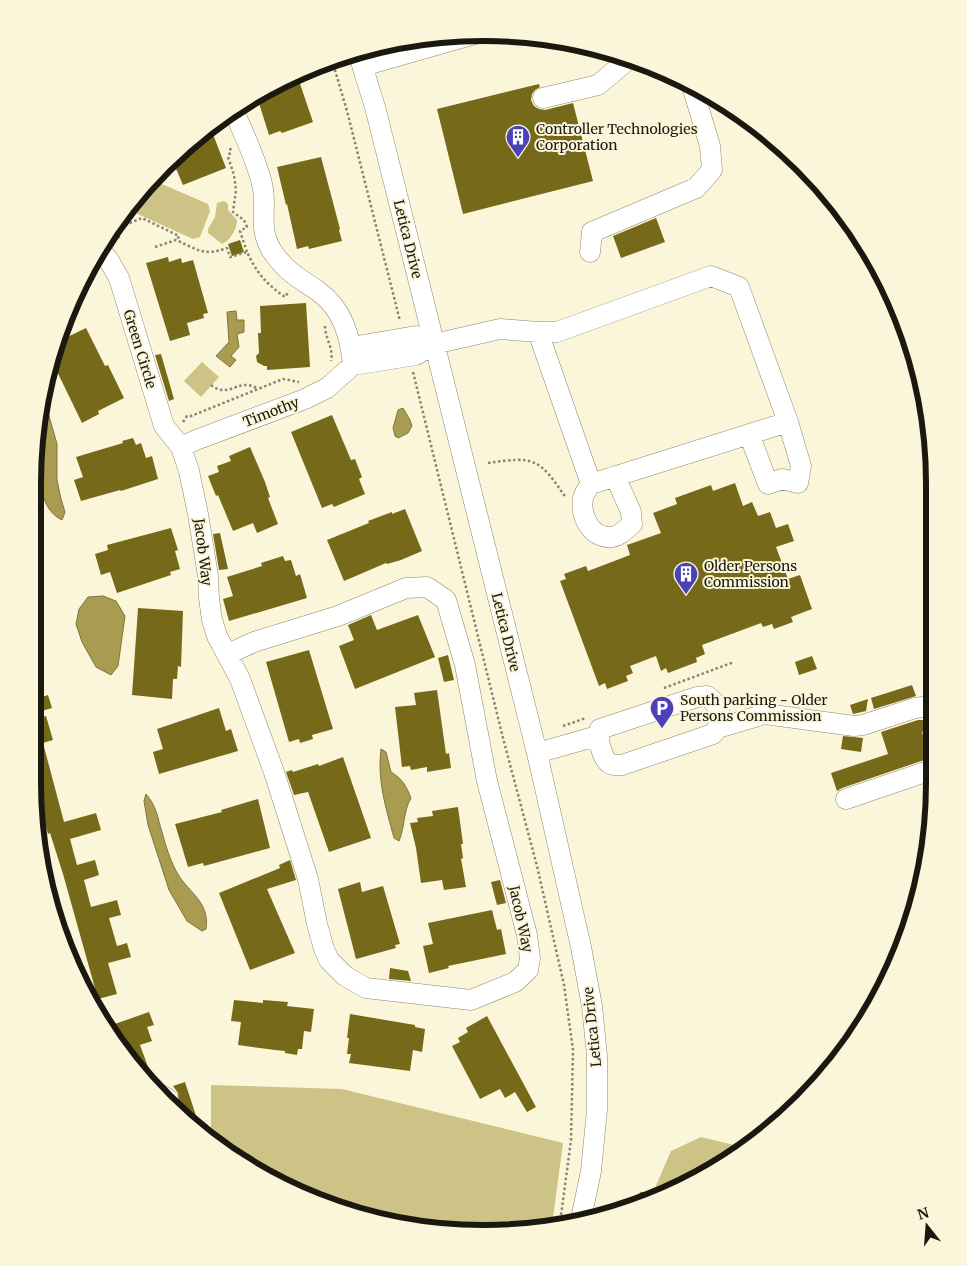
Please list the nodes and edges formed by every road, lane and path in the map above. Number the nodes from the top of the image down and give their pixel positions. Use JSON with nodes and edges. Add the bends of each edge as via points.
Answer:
{"nodes":[{"id":1,"x":419,"y":46,"type":"edge"},
{"id":2,"x":361,"y":59,"type":"edge"},
{"id":3,"x":623,"y":64,"type":"edge"},
{"id":4,"x":695,"y":96,"type":"edge"},
{"id":5,"x":542,"y":98,"type":"dead end"},
{"id":6,"x":236,"y":117,"type":"edge"},
{"id":7,"x":222,"y":127,"type":"edge"},
{"id":8,"x":225,"y":135,"type":"dead end"},
{"id":9,"x":228,"y":143,"type":"dead end"},
{"id":10,"x":125,"y":225,"type":"edge"},
{"id":11,"x":177,"y":240,"type":"junction"},
{"id":12,"x":155,"y":247,"type":"dead end"},
{"id":13,"x":247,"y":252,"type":"junction"},
{"id":14,"x":590,"y":252,"type":"dead end"},
{"id":15,"x":105,"y":256,"type":"edge"},
{"id":16,"x":292,"y":287,"type":"dead end"},
{"id":17,"x":331,"y":302,"type":"junction"},
{"id":18,"x":538,"y":332,"type":"junction"},
{"id":19,"x":434,"y":344,"type":"junction"},
{"id":20,"x":352,"y":356,"type":"junction"},
{"id":21,"x":329,"y":368,"type":"dead end"},
{"id":22,"x":303,"y":382,"type":"dead end"},
{"id":23,"x":211,"y":385,"type":"dead end"},
{"id":24,"x":258,"y":389,"type":"junction"},
{"id":25,"x":788,"y":422,"type":"junction"},
{"id":26,"x":750,"y":434,"type":"junction"},
{"id":27,"x":177,"y":443,"type":"junction"},
{"id":28,"x":615,"y":476,"type":"junction"},
{"id":29,"x":590,"y":484,"type":"junction"},
{"id":30,"x":228,"y":654,"type":"junction"},
{"id":31,"x":926,"y":708,"type":"edge"},
{"id":32,"x":718,"y":728,"type":"junction"},
{"id":33,"x":598,"y":736,"type":"junction"},
{"id":34,"x":537,"y":753,"type":"junction"},
{"id":35,"x":926,"y":772,"type":"edge"},
{"id":36,"x":846,"y":799,"type":"dead end"},
{"id":37,"x":582,"y":1213,"type":"edge"}],
"edges":[{"from":1,"to":2,"type":"street"},
{"from":2,"to":19,"type":"street","name":"Letica Drive"},
{"from":3,"to":5,"type":"street","via":[[598,85]]},
{"from":4,"to":14,"type":"street","via":[[710,146],[712,170],[696,188],[592,232]]},
{"from":6,"to":17,"type":"street","via":[[262,184],[263,224],[271,249],[291,274]]},
{"from":7,"to":8,"type":"path"},
{"from":9,"to":13,"type":"path","via":[[236,190],[233,212],[248,227],[240,231]]},
{"from":10,"to":11,"type":"path","via":[[142,218],[179,236]]},
{"from":11,"to":12,"type":"path"},
{"from":11,"to":13,"type":"path","via":[[204,253],[227,248],[230,257]]},
{"from":13,"to":16,"type":"path","via":[[271,288],[285,297]]},
{"from":15,"to":27,"type":"street","name":"Green Circle","via":[[119,278],[164,426]]},
{"from":17,"to":20,"type":"street","via":[[346,326]]},
{"from":17,"to":21,"type":"path","via":[[324,317],[332,357]]},
{"from":18,"to":19,"type":"street","via":[[500,329]]},
{"from":18,"to":25,"type":"street","via":[[557,332],[711,276],[739,287]]},
{"from":18,"to":29,"type":"street"},
{"from":19,"to":20,"type":"street","via":[[416,355]]},
{"from":19,"to":34,"type":"street","name":"Letica Drive"},
{"from":20,"to":27,"type":"street","name":"Timothy","via":[[327,388],[306,399],[196,440]]},
{"from":22,"to":24,"type":"path","via":[[283,379]]},
{"from":23,"to":24,"type":"path","via":[[219,391],[241,385],[252,385]]},
{"from":24,"to":27,"type":"path","via":[[187,416]]},
{"from":25,"to":26,"type":"street"},
{"from":25,"to":26,"type":"street","via":[[801,466],[798,482],[782,479],[768,484]]},
{"from":26,"to":28,"type":"street"},
{"from":27,"to":30,"type":"street","name":"Jacob Way","via":[[190,471],[212,620]]},
{"from":28,"to":29,"type":"street"},
{"from":28,"to":29,"type":"street","via":[[632,512],[632,524],[613,537],[597,535],[589,526],[583,511],[583,497]]},
{"from":30,"to":30,"type":"street","name":"Jacob Way","via":[[274,772],[308,879],[317,924],[329,960],[344,976],[366,988],[471,1000],[515,982],[528,970],[527,935],[487,781],[465,665],[446,600],[427,587],[406,588],[338,616],[254,642]]},
{"from":31,"to":32,"type":"street","via":[[915,708],[863,725],[765,714]]},
{"from":32,"to":33,"type":"street","via":[[713,734],[622,765],[612,765],[607,761]]},
{"from":32,"to":33,"type":"street","via":[[719,708],[707,696],[600,729]]},
{"from":33,"to":34,"type":"street"},
{"from":34,"to":37,"type":"street","name":"Letica Drive","via":[[592,1006],[597,1110],[591,1171]]},
{"from":35,"to":36,"type":"street"}]}
